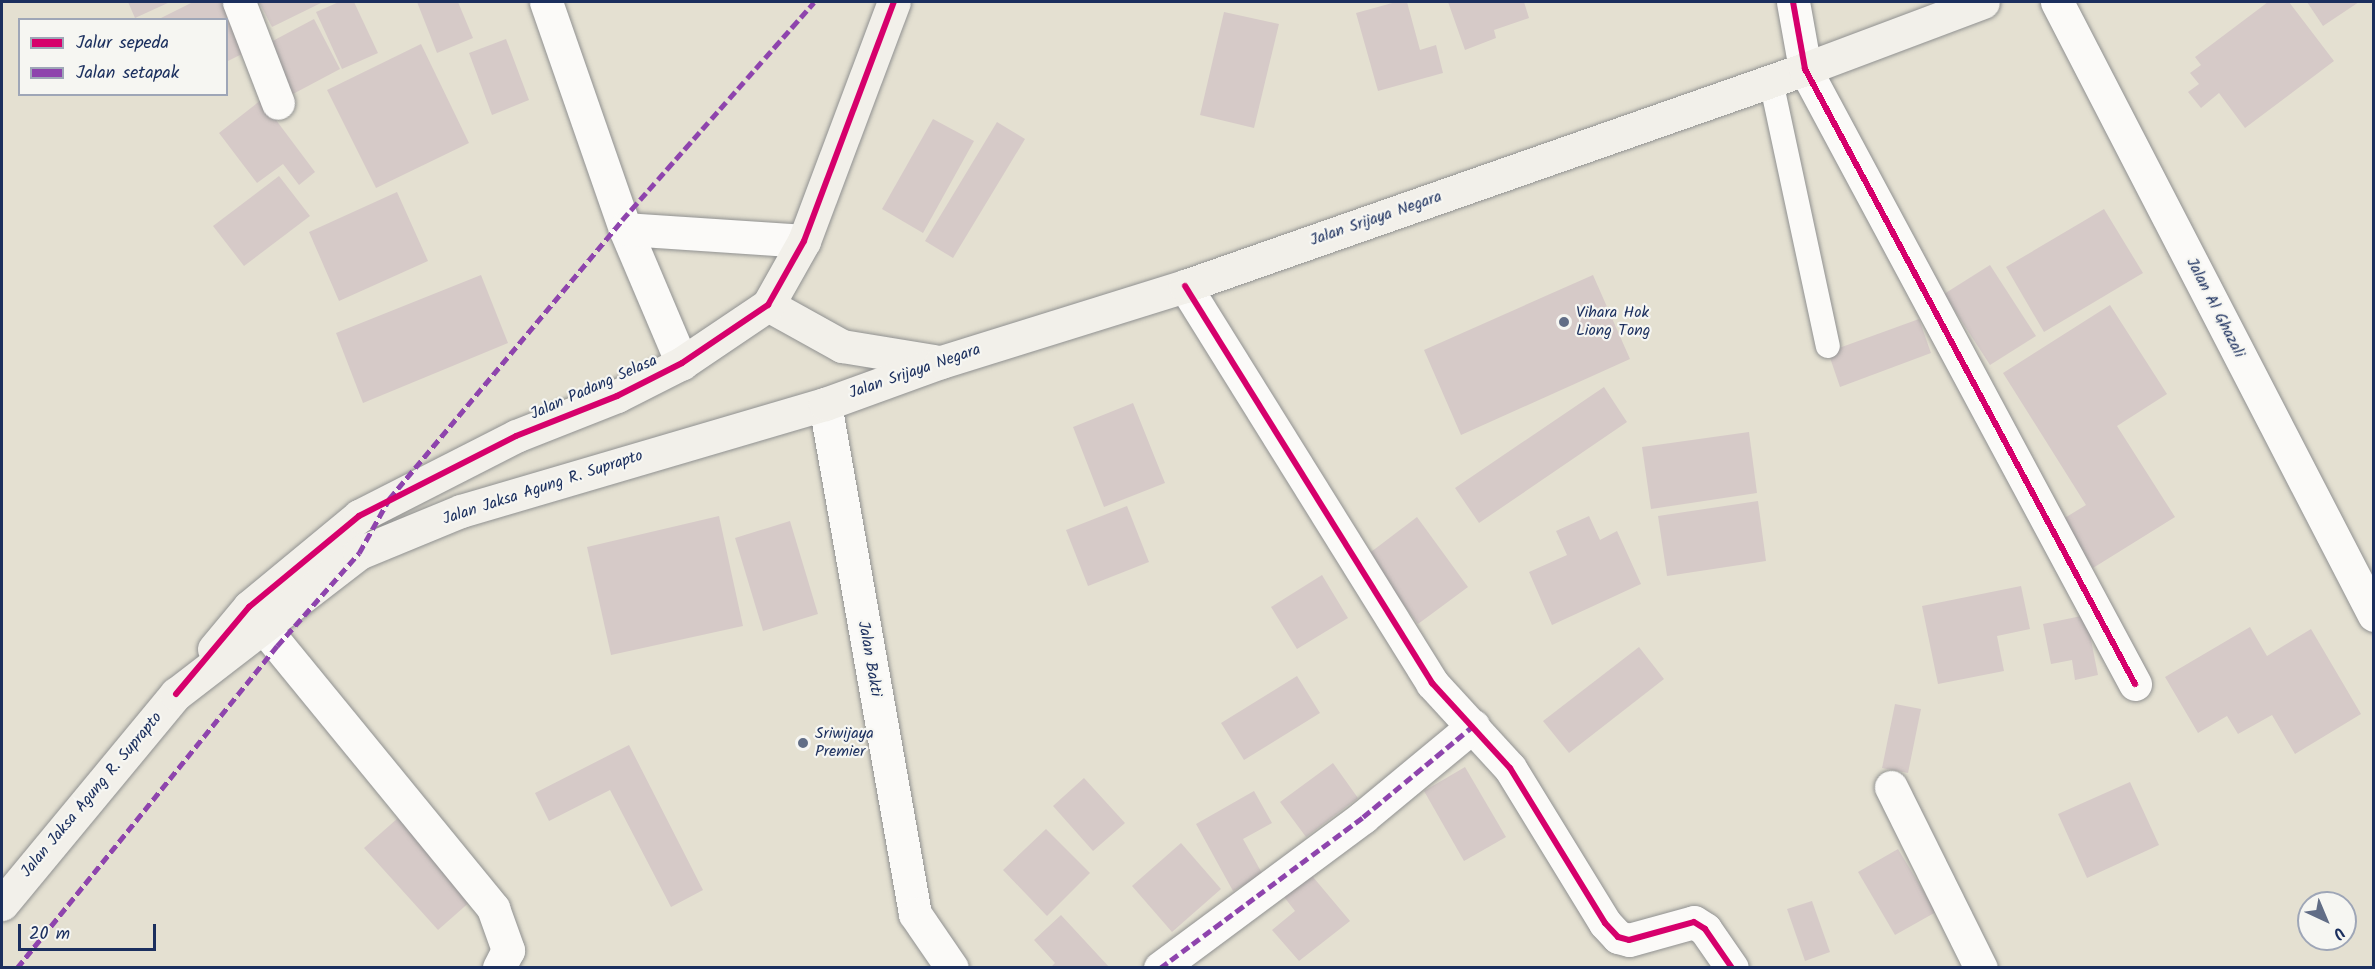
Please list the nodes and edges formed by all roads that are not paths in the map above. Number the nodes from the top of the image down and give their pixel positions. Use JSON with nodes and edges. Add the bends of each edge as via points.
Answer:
{"nodes":[{"id":1,"x":239,"y":2,"type":"edge"},
{"id":2,"x":546,"y":2,"type":"edge"},
{"id":3,"x":894,"y":2,"type":"edge"},
{"id":4,"x":1793,"y":2,"type":"edge"},
{"id":5,"x":1983,"y":2,"type":"edge"},
{"id":6,"x":2056,"y":2,"type":"edge"},
{"id":7,"x":1805,"y":69,"type":"junction"},
{"id":8,"x":1771,"y":81,"type":"junction"},
{"id":9,"x":278,"y":103,"type":"dead end"},
{"id":10,"x":626,"y":229,"type":"junction"},
{"id":11,"x":804,"y":241,"type":"junction"},
{"id":12,"x":1185,"y":286,"type":"junction"},
{"id":13,"x":768,"y":305,"type":"junction"},
{"id":14,"x":1828,"y":346,"type":"dead end"},
{"id":15,"x":941,"y":362,"type":"junction"},
{"id":16,"x":681,"y":363,"type":"junction"},
{"id":17,"x":825,"y":404,"type":"junction"},
{"id":18,"x":764,"y":420,"type":"joint"},
{"id":19,"x":2373,"y":615,"type":"edge"},
{"id":20,"x":264,"y":628,"type":"junction"},
{"id":21,"x":2135,"y":684,"type":"dead end"},
{"id":22,"x":176,"y":694,"type":"junction"},
{"id":23,"x":1473,"y":726,"type":"junction"},
{"id":24,"x":1891,"y":787,"type":"dead end"},
{"id":25,"x":2,"y":904,"type":"edge"},
{"id":26,"x":499,"y":968,"type":"edge"},
{"id":27,"x":952,"y":968,"type":"edge"},
{"id":28,"x":1160,"y":968,"type":"edge"},
{"id":29,"x":1732,"y":968,"type":"edge"},
{"id":30,"x":1981,"y":968,"type":"edge"}],
"edges":[{"from":1,"to":9,"type":"street"},
{"from":2,"to":10,"type":"street"},
{"from":3,"to":11,"type":"main road","name":"Jalan Padang Selasa"},
{"from":4,"to":7,"type":"street"},
{"from":5,"to":7,"type":"main road","name":"Jalan Srijaya Negara"},
{"from":6,"to":19,"type":"street","name":"Jalan Al Ghazali"},
{"from":7,"to":8,"type":"main road","name":"Jalan Srijaya Negara"},
{"from":7,"to":21,"type":"street"},
{"from":8,"to":12,"type":"main road","name":"Jalan Srijaya Negara"},
{"from":8,"to":14,"type":"lane"},
{"from":10,"to":11,"type":"street"},
{"from":10,"to":16,"type":"street"},
{"from":11,"to":13,"type":"main road","name":"Jalan Padang Selasa"},
{"from":12,"to":15,"type":"main road","name":"Jalan Srijaya Negara"},
{"from":12,"to":23,"type":"street","via":[[1432,683]]},
{"from":13,"to":15,"type":"main road","via":[[843,346]]},
{"from":13,"to":16,"type":"main road","name":"Jalan Padang Selasa"},
{"from":15,"to":17,"type":"main road","name":"Jalan Srijaya Negara"},
{"from":16,"to":22,"type":"main road","name":"Jalan Padang Selasa","via":[[617,396],[516,436],[359,516],[249,608]]},
{"from":17,"to":18,"type":"main road","name":"Jalan Srijaya Negara"},
{"from":17,"to":27,"type":"street","name":"Jalan Bakti","via":[[915,914]]},
{"from":18,"to":20,"type":"main road","name":"Jalan Jaksa Agung R. Suprapto","via":[[482,504],[359,553]]},
{"from":20,"to":22,"type":"main road","name":"Jalan Jaksa Agung R. Suprapto"},
{"from":20,"to":26,"type":"street","via":[[493,908],[508,950]]},
{"from":22,"to":25,"type":"main road","name":"Jalan Jaksa Agung R. Suprapto"},
{"from":23,"to":28,"type":"street","via":[[1347,830]]},
{"from":23,"to":29,"type":"street","via":[[1510,768],[1612,932],[1623,939],[1639,940],[1695,922],[1705,929]]},
{"from":24,"to":30,"type":"street"}]}
